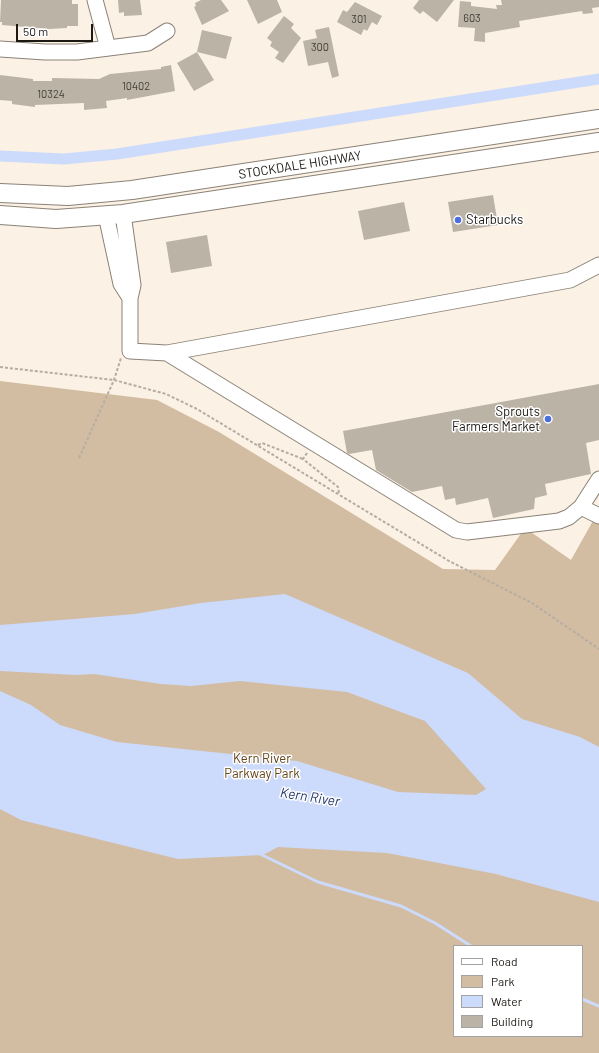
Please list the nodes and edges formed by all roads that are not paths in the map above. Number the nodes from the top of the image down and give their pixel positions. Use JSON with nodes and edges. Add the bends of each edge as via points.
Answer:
{"nodes":[{"id":1,"x":95,"y":0,"type":"edge"},
{"id":2,"x":167,"y":30,"type":"dead end"},
{"id":3,"x":108,"y":48,"type":"junction"},
{"id":4,"x":0,"y":49,"type":"edge"},
{"id":5,"x":599,"y":119,"type":"edge"},
{"id":6,"x":533,"y":129,"type":"junction"},
{"id":7,"x":599,"y":142,"type":"edge"},
{"id":8,"x":422,"y":168,"type":"junction"},
{"id":9,"x":0,"y":193,"type":"edge"},
{"id":10,"x":0,"y":215,"type":"edge"},
{"id":11,"x":114,"y":215,"type":"junction"},
{"id":12,"x":599,"y":266,"type":"edge"},
{"id":13,"x":167,"y":353,"type":"junction"},
{"id":14,"x":599,"y":479,"type":"edge"},
{"id":15,"x":581,"y":507,"type":"junction"},
{"id":16,"x":599,"y":516,"type":"edge"}],
"edges":[{"from":1,"to":3,"type":"street"},
{"from":2,"to":3,"type":"street","via":[[148,43]]},
{"from":3,"to":4,"type":"street","via":[[77,52]]},
{"from":5,"to":6,"type":"main road","name":"STOCKDALE HIGHWAY"},
{"from":6,"to":8,"type":"main road","via":[[514,142],[428,157]]},
{"from":6,"to":9,"type":"main road","name":"STOCKDALE HIGHWAY","via":[[132,190],[68,196]]},
{"from":7,"to":8,"type":"main road","name":"STOCKDALE HIGHWAY"},
{"from":8,"to":11,"type":"main road","name":"STOCKDALE HIGHWAY"},
{"from":10,"to":11,"type":"main road","name":"STOCKDALE HIGHWAY","via":[[56,218]]},
{"from":11,"to":13,"type":"street","via":[[121,284],[130,298],[130,351]]},
{"from":12,"to":13,"type":"street","via":[[570,280]]},
{"from":13,"to":15,"type":"street","via":[[456,530],[467,532],[559,521]]},
{"from":14,"to":15,"type":"street"},
{"from":15,"to":16,"type":"street"}]}
